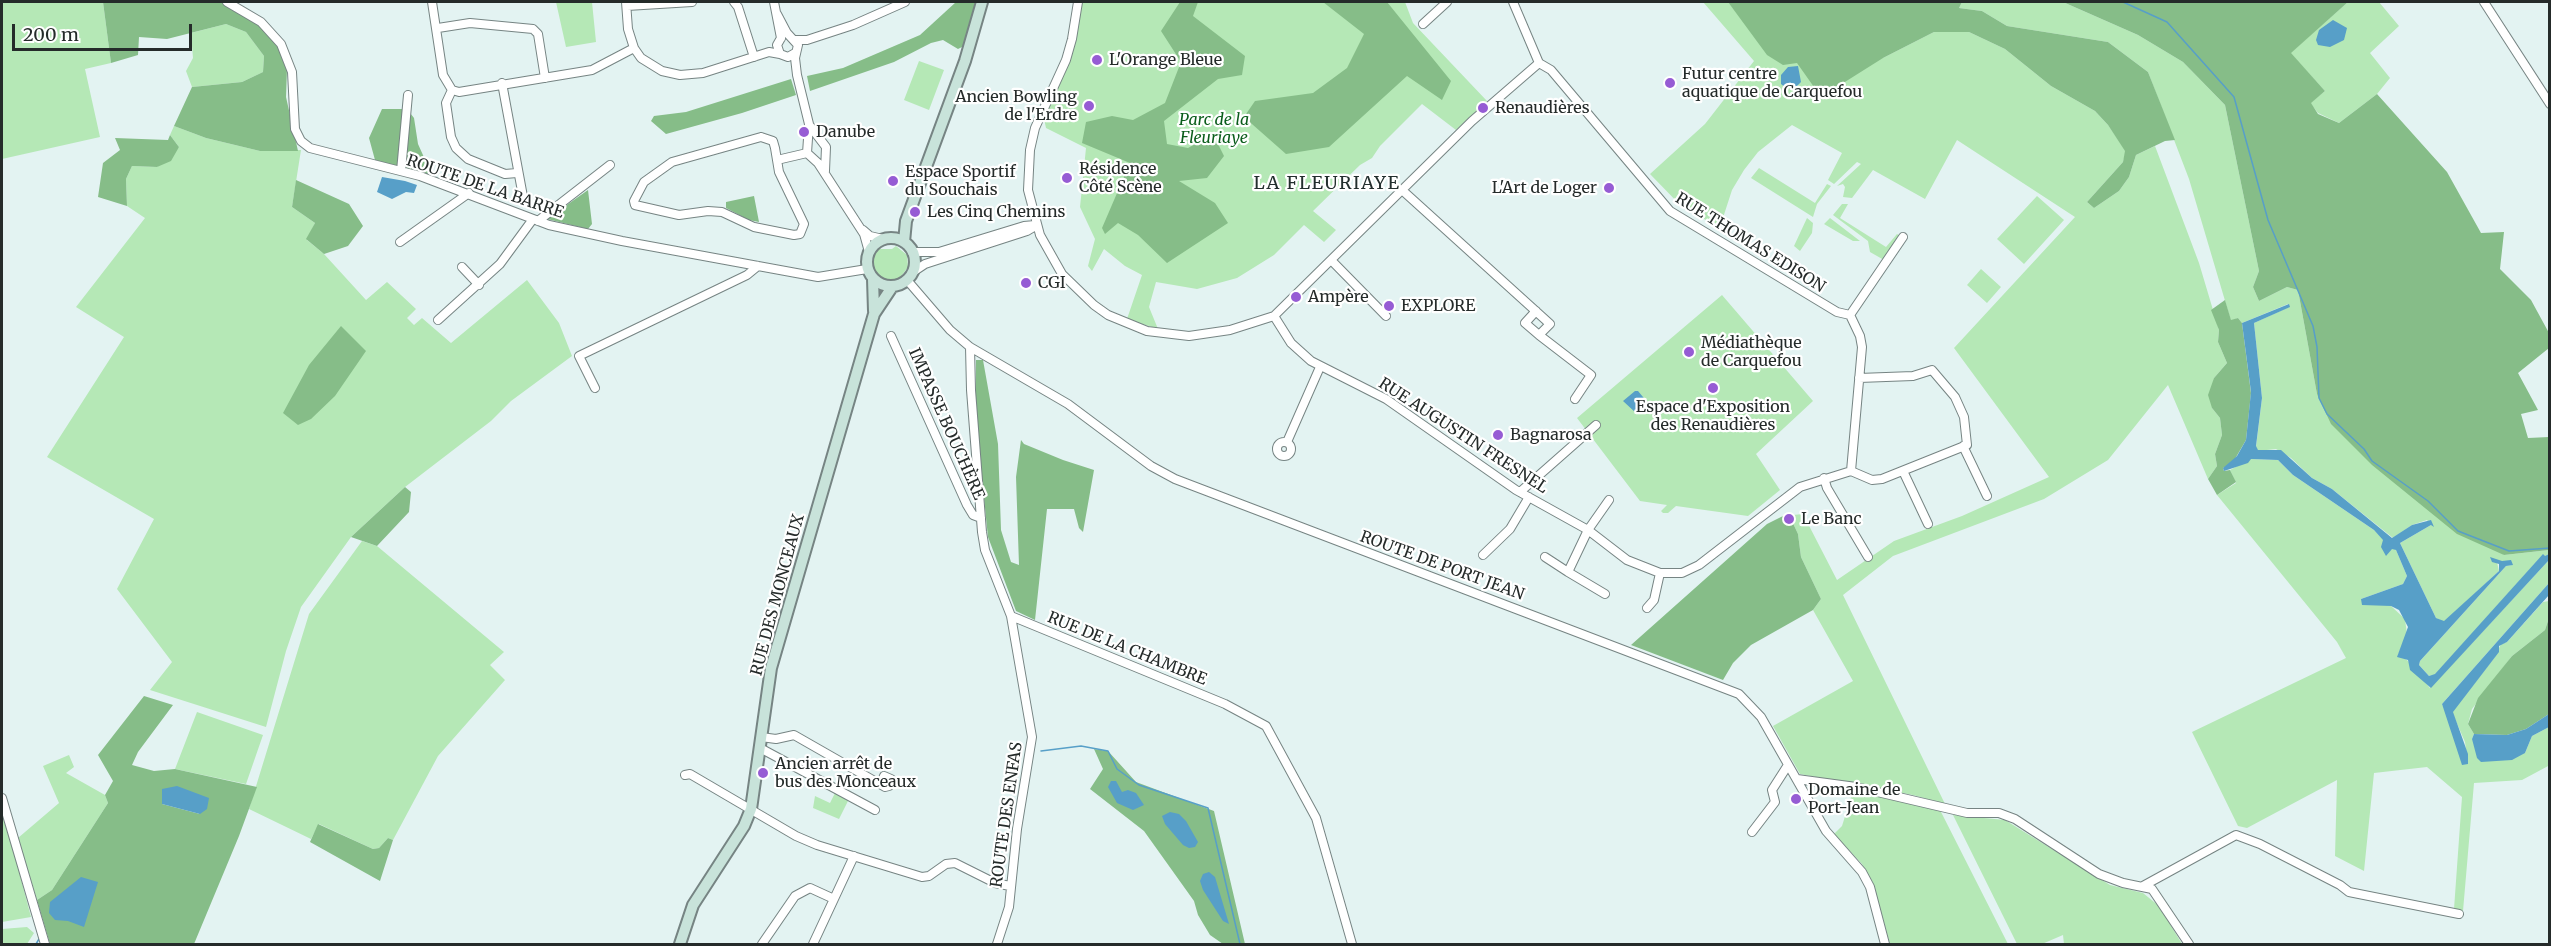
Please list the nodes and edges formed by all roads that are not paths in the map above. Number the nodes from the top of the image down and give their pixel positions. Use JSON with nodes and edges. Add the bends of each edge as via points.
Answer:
{"nodes":[{"id":1,"x":227,"y":2,"type":"edge"},
{"id":2,"x":432,"y":2,"type":"edge"},
{"id":3,"x":692,"y":2,"type":"edge"},
{"id":4,"x":734,"y":2,"type":"edge"},
{"id":5,"x":774,"y":2,"type":"edge"},
{"id":6,"x":906,"y":2,"type":"edge"},
{"id":7,"x":982,"y":2,"type":"edge"},
{"id":8,"x":1078,"y":2,"type":"edge"},
{"id":9,"x":1447,"y":2,"type":"edge"},
{"id":10,"x":1514,"y":2,"type":"edge"},
{"id":11,"x":2484,"y":2,"type":"edge"},
{"id":12,"x":626,"y":4,"type":"edge"},
{"id":13,"x":1423,"y":24,"type":"dead end"},
{"id":14,"x":438,"y":28,"type":"junction"},
{"id":15,"x":788,"y":47,"type":"junction"},
{"id":16,"x":633,"y":48,"type":"junction"},
{"id":17,"x":754,"y":57,"type":"junction"},
{"id":18,"x":1539,"y":63,"type":"junction"},
{"id":19,"x":545,"y":78,"type":"junction"},
{"id":20,"x":502,"y":83,"type":"junction"},
{"id":21,"x":452,"y":90,"type":"junction"},
{"id":22,"x":408,"y":95,"type":"dead end"},
{"id":23,"x":2550,"y":104,"type":"edge"},
{"id":24,"x":809,"y":124,"type":"junction"},
{"id":25,"x":819,"y":140,"type":"junction"},
{"id":26,"x":809,"y":142,"type":"junction"},
{"id":27,"x":807,"y":153,"type":"junction"},
{"id":28,"x":824,"y":156,"type":"junction"},
{"id":29,"x":777,"y":160,"type":"junction"},
{"id":30,"x":815,"y":160,"type":"junction"},
{"id":31,"x":610,"y":165,"type":"dead end"},
{"id":32,"x":401,"y":171,"type":"junction"},
{"id":33,"x":517,"y":173,"type":"junction"},
{"id":34,"x":825,"y":175,"type":"junction"},
{"id":35,"x":1402,"y":190,"type":"junction"},
{"id":36,"x":469,"y":193,"type":"junction"},
{"id":37,"x":524,"y":202,"type":"dead end"},
{"id":38,"x":535,"y":220,"type":"junction"},
{"id":39,"x":906,"y":221,"type":"junction"},
{"id":40,"x":1037,"y":225,"type":"junction"},
{"id":41,"x":860,"y":227,"type":"junction"},
{"id":42,"x":1903,"y":237,"type":"dead end"},
{"id":43,"x":887,"y":239,"type":"junction"},
{"id":44,"x":400,"y":242,"type":"dead end"},
{"id":45,"x":904,"y":242,"type":"junction"},
{"id":46,"x":869,"y":252,"type":"junction"},
{"id":47,"x":912,"y":252,"type":"junction"},
{"id":48,"x":1331,"y":260,"type":"junction"},
{"id":49,"x":758,"y":266,"type":"junction"},
{"id":50,"x":462,"y":267,"type":"dead end"},
{"id":51,"x":867,"y":269,"type":"junction"},
{"id":52,"x":910,"y":276,"type":"junction"},
{"id":53,"x":873,"y":279,"type":"junction"},
{"id":54,"x":479,"y":285,"type":"junction"},
{"id":55,"x":892,"y":286,"type":"junction"},
{"id":56,"x":1536,"y":311,"type":"junction"},
{"id":57,"x":874,"y":314,"type":"junction"},
{"id":58,"x":1850,"y":315,"type":"junction"},
{"id":59,"x":1274,"y":316,"type":"junction"},
{"id":60,"x":1386,"y":316,"type":"dead end"},
{"id":61,"x":438,"y":320,"type":"dead end"},
{"id":62,"x":1539,"y":335,"type":"junction"},
{"id":63,"x":891,"y":336,"type":"dead end"},
{"id":64,"x":970,"y":346,"type":"junction"},
{"id":65,"x":1320,"y":367,"type":"junction"},
{"id":66,"x":1859,"y":378,"type":"junction"},
{"id":67,"x":595,"y":388,"type":"dead end"},
{"id":68,"x":1575,"y":399,"type":"dead end"},
{"id":69,"x":1596,"y":425,"type":"dead end"},
{"id":70,"x":1287,"y":442,"type":"dead end"},
{"id":71,"x":1963,"y":446,"type":"junction"},
{"id":72,"x":1851,"y":471,"type":"junction"},
{"id":73,"x":1903,"y":471,"type":"junction"},
{"id":74,"x":1824,"y":478,"type":"junction"},
{"id":75,"x":1520,"y":492,"type":"junction"},
{"id":76,"x":1987,"y":496,"type":"dead end"},
{"id":77,"x":1529,"y":497,"type":"junction"},
{"id":78,"x":1608,"y":501,"type":"dead end"},
{"id":79,"x":981,"y":518,"type":"junction"},
{"id":80,"x":1928,"y":524,"type":"dead end"},
{"id":81,"x":1588,"y":530,"type":"junction"},
{"id":82,"x":1483,"y":555,"type":"dead end"},
{"id":83,"x":1545,"y":557,"type":"dead end"},
{"id":84,"x":1868,"y":557,"type":"dead end"},
{"id":85,"x":1568,"y":572,"type":"junction"},
{"id":86,"x":1660,"y":573,"type":"junction"},
{"id":87,"x":1605,"y":594,"type":"dead end"},
{"id":88,"x":1647,"y":608,"type":"dead end"},
{"id":89,"x":1011,"y":616,"type":"junction"},
{"id":90,"x":761,"y":743,"type":"junction"},
{"id":91,"x":1788,"y":765,"type":"junction"},
{"id":92,"x":685,"y":774,"type":"dead end"},
{"id":93,"x":1797,"y":779,"type":"junction"},
{"id":94,"x":881,"y":784,"type":"dead end"},
{"id":95,"x":2,"y":798,"type":"edge"},
{"id":96,"x":751,"y":809,"type":"junction"},
{"id":97,"x":875,"y":810,"type":"dead end"},
{"id":98,"x":1752,"y":832,"type":"dead end"},
{"id":99,"x":854,"y":856,"type":"junction"},
{"id":100,"x":1010,"y":886,"type":"junction"},
{"id":101,"x":2143,"y":886,"type":"junction"},
{"id":102,"x":834,"y":899,"type":"junction"},
{"id":103,"x":2458,"y":914,"type":"dead end"},
{"id":104,"x":762,"y":944,"type":"edge"},
{"id":105,"x":45,"y":945,"type":"edge"},
{"id":106,"x":680,"y":945,"type":"edge"},
{"id":107,"x":813,"y":945,"type":"edge"},
{"id":108,"x":997,"y":945,"type":"edge"},
{"id":109,"x":1352,"y":945,"type":"edge"},
{"id":110,"x":1885,"y":945,"type":"edge"},
{"id":111,"x":2189,"y":945,"type":"edge"}],
"edges":[{"from":1,"to":32,"type":"street","name":"ROUTE DE LA BARRE","via":[[261,22],[281,44],[292,72],[295,129],[301,141],[321,153]]},
{"from":2,"to":14,"type":"street"},
{"from":3,"to":12,"type":"street"},
{"from":4,"to":17,"type":"street"},
{"from":5,"to":15,"type":"street"},
{"from":6,"to":15,"type":"street"},
{"from":7,"to":39,"type":"main road","via":[[965,61]]},
{"from":8,"to":40,"type":"street","via":[[1066,60],[1035,128],[1030,150],[1028,190]]},
{"from":9,"to":13,"type":"street"},
{"from":10,"to":18,"type":"street"},
{"from":11,"to":23,"type":"street"},
{"from":12,"to":16,"type":"street"},
{"from":14,"to":19,"type":"street","via":[[470,23],[533,29],[538,34]]},
{"from":14,"to":21,"type":"street","via":[[443,75]]},
{"from":15,"to":17,"type":"street"},
{"from":15,"to":24,"type":"street"},
{"from":16,"to":17,"type":"street","via":[[652,66],[680,75],[703,73]]},
{"from":16,"to":19,"type":"street","via":[[592,70]]},
{"from":18,"to":35,"type":"street"},
{"from":18,"to":58,"type":"street","name":"RUE THOMAS EDISON","via":[[1551,70],[1670,211],[1837,312]]},
{"from":19,"to":20,"type":"street"},
{"from":20,"to":21,"type":"street","via":[[467,93]]},
{"from":20,"to":33,"type":"street"},
{"from":21,"to":33,"type":"street","via":[[446,103],[456,148],[477,163],[505,174]]},
{"from":22,"to":32,"type":"street"},
{"from":24,"to":25,"type":"street"},
{"from":24,"to":26,"type":"street"},
{"from":25,"to":26,"type":"street"},
{"from":25,"to":28,"type":"street","via":[[826,147]]},
{"from":26,"to":27,"type":"street"},
{"from":27,"to":29,"type":"street"},
{"from":27,"to":30,"type":"street"},
{"from":28,"to":30,"type":"street"},
{"from":28,"to":34,"type":"street"},
{"from":29,"to":29,"type":"street","via":[[773,141],[760,136],[672,162],[644,182],[635,205],[679,215],[722,212],[754,227],[800,234],[804,224]]},
{"from":30,"to":34,"type":"street"},
{"from":31,"to":38,"type":"street"},
{"from":32,"to":36,"type":"street","name":"ROUTE DE LA BARRE"},
{"from":33,"to":37,"type":"street"},
{"from":34,"to":41,"type":"street"},
{"from":35,"to":48,"type":"street"},
{"from":35,"to":56,"type":"street"},
{"from":36,"to":38,"type":"street","name":"ROUTE DE LA BARRE"},
{"from":36,"to":44,"type":"street"},
{"from":38,"to":49,"type":"street","name":"ROUTE DE LA BARRE"},
{"from":38,"to":54,"type":"street"},
{"from":39,"to":43,"type":"main road"},
{"from":39,"to":45,"type":"main road"},
{"from":40,"to":47,"type":"street","via":[[939,252]]},
{"from":40,"to":52,"type":"street","via":[[925,264]]},
{"from":40,"to":59,"type":"street","via":[[1052,260],[1071,285],[1094,305],[1129,324],[1189,336],[1230,330]]},
{"from":41,"to":43,"type":"street","via":[[870,236]]},
{"from":41,"to":46,"type":"street"},
{"from":42,"to":58,"type":"street"},
{"from":43,"to":45,"type":"main road"},
{"from":43,"to":46,"type":"main road"},
{"from":45,"to":47,"type":"main road"},
{"from":46,"to":51,"type":"main road"},
{"from":47,"to":52,"type":"main road","via":[[915,262]]},
{"from":48,"to":59,"type":"street"},
{"from":48,"to":60,"type":"street"},
{"from":49,"to":51,"type":"street","name":"ROUTE DE LA BARRE","via":[[818,277]]},
{"from":49,"to":67,"type":"street","via":[[747,275],[579,356]]},
{"from":50,"to":54,"type":"street"},
{"from":51,"to":53,"type":"main road"},
{"from":52,"to":55,"type":"main road"},
{"from":52,"to":64,"type":"street","name":"ROUTE DE PORT JEAN","via":[[950,330]]},
{"from":53,"to":55,"type":"main road"},
{"from":53,"to":57,"type":"main road","name":"RUE DES MONCEAUX"},
{"from":54,"to":61,"type":"street"},
{"from":55,"to":57,"type":"main road","name":"RUE DES MONCEAUX"},
{"from":56,"to":62,"type":"street","via":[[1550,324]]},
{"from":56,"to":62,"type":"street","via":[[1525,323]]},
{"from":57,"to":90,"type":"main road","name":"RUE DES MONCEAUX","via":[[771,668]]},
{"from":58,"to":66,"type":"street","via":[[1860,336]]},
{"from":59,"to":65,"type":"street","name":"RUE AUGUSTIN FRESNEL","via":[[1291,343]]},
{"from":62,"to":68,"type":"street","via":[[1591,375]]},
{"from":63,"to":79,"type":"street","name":"IMPASSE BOUCHÈRE","via":[[967,505],[973,515]]},
{"from":64,"to":79,"type":"street"},
{"from":64,"to":91,"type":"street","name":"ROUTE DE PORT JEAN","via":[[1068,404],[1175,480],[1729,688],[1756,709]]},
{"from":65,"to":70,"type":"street"},
{"from":65,"to":75,"type":"street","name":"RUE AUGUSTIN FRESNEL","via":[[1403,410]]},
{"from":66,"to":71,"type":"street","via":[[1913,376],[1932,370],[1955,397],[1964,417],[1968,445]]},
{"from":66,"to":72,"type":"street"},
{"from":69,"to":75,"type":"street"},
{"from":71,"to":73,"type":"street"},
{"from":71,"to":76,"type":"street"},
{"from":72,"to":73,"type":"street","via":[[1872,480]]},
{"from":72,"to":74,"type":"street"},
{"from":73,"to":80,"type":"street"},
{"from":74,"to":84,"type":"street"},
{"from":74,"to":86,"type":"street","name":"RUE AUGUSTIN FRESNEL","via":[[1800,487],[1699,565],[1682,573]]},
{"from":75,"to":77,"type":"street","name":"RUE AUGUSTIN FRESNEL"},
{"from":77,"to":81,"type":"street","name":"RUE AUGUSTIN FRESNEL"},
{"from":77,"to":82,"type":"street","via":[[1510,529]]},
{"from":78,"to":81,"type":"street"},
{"from":79,"to":89,"type":"street","via":[[985,550]]},
{"from":81,"to":85,"type":"street"},
{"from":81,"to":86,"type":"street","name":"RUE AUGUSTIN FRESNEL","via":[[1627,560]]},
{"from":83,"to":85,"type":"street"},
{"from":85,"to":87,"type":"street"},
{"from":86,"to":88,"type":"street","via":[[1654,600]]},
{"from":89,"to":100,"type":"street","name":"ROUTE DES ENFAS","via":[[1032,737]]},
{"from":89,"to":109,"type":"street","name":"RUE DE LA CHAMBRE","via":[[1225,704],[1266,726],[1316,818]]},
{"from":90,"to":94,"type":"street","via":[[794,735]]},
{"from":90,"to":96,"type":"main road","name":"RUE DES MONCEAUX"},
{"from":90,"to":97,"type":"street"},
{"from":91,"to":93,"type":"street","name":"ROUTE DE PORT JEAN"},
{"from":91,"to":98,"type":"street","via":[[1772,790],[1775,802]]},
{"from":92,"to":96,"type":"street"},
{"from":93,"to":101,"type":"street","via":[[1856,787],[1967,813],[1999,813],[2015,819],[2099,874]]},
{"from":93,"to":110,"type":"street","name":"ROUTE DE PORT JEAN","via":[[1826,831],[1870,887]]},
{"from":95,"to":105,"type":"street"},
{"from":96,"to":99,"type":"street","via":[[796,836]]},
{"from":96,"to":106,"type":"main road","name":"RUE DES MONCEAUX","via":[[693,905]]},
{"from":99,"to":100,"type":"street","via":[[926,877],[946,864],[955,863],[995,883]]},
{"from":99,"to":102,"type":"street"},
{"from":100,"to":108,"type":"street","name":"ROUTE DES ENFAS","via":[[1006,922]]},
{"from":101,"to":103,"type":"street","via":[[2236,835],[2349,892]]},
{"from":101,"to":111,"type":"street","via":[[2163,903]]},
{"from":102,"to":104,"type":"street","via":[[810,888],[795,896]]},
{"from":102,"to":107,"type":"street"}]}
